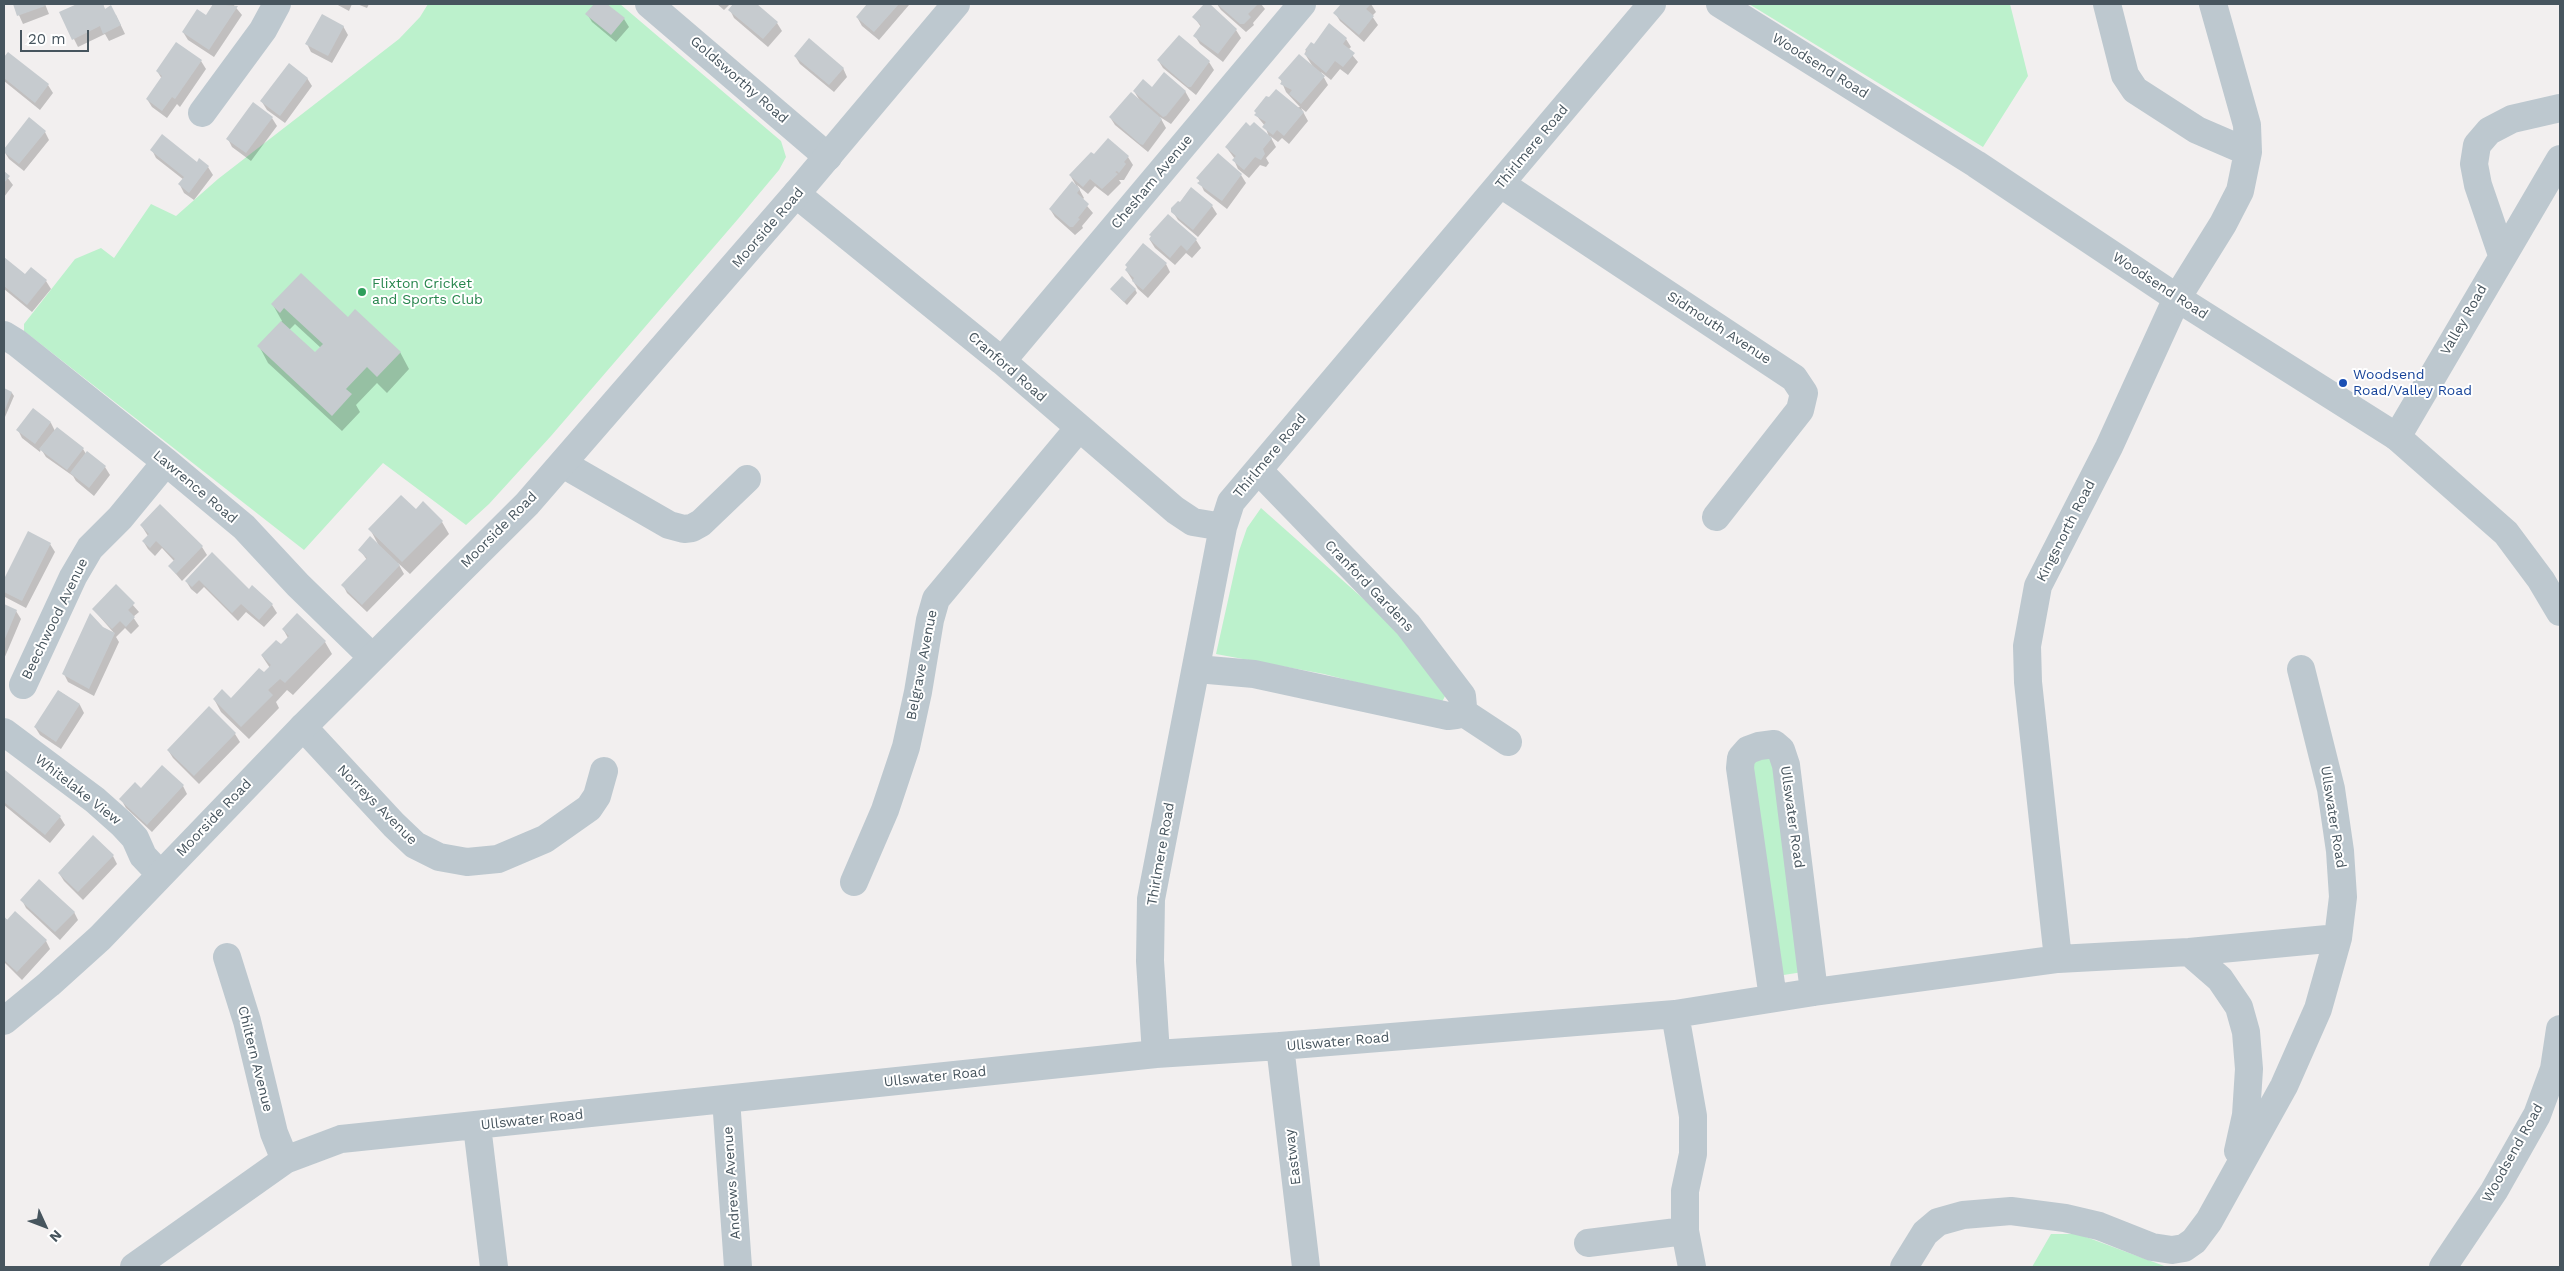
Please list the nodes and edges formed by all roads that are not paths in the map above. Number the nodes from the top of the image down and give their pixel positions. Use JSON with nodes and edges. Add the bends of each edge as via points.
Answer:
{"nodes":[{"id":1,"x":277,"y":4,"type":"edge"},
{"id":2,"x":649,"y":4,"type":"edge"},
{"id":3,"x":956,"y":4,"type":"edge"},
{"id":4,"x":1302,"y":4,"type":"edge"},
{"id":5,"x":1652,"y":4,"type":"edge"},
{"id":6,"x":1720,"y":4,"type":"edge"},
{"id":7,"x":2106,"y":4,"type":"edge"},
{"id":8,"x":2213,"y":4,"type":"edge"},
{"id":9,"x":2560,"y":108,"type":"edge"},
{"id":10,"x":202,"y":113,"type":"dead end"},
{"id":11,"x":2248,"y":152,"type":"junction"},
{"id":12,"x":828,"y":157,"type":"junction"},
{"id":13,"x":2560,"y":159,"type":"edge"},
{"id":14,"x":1500,"y":184,"type":"junction"},
{"id":15,"x":796,"y":194,"type":"junction"},
{"id":16,"x":2502,"y":255,"type":"junction"},
{"id":17,"x":2177,"y":298,"type":"junction"},
{"id":18,"x":4,"y":335,"type":"edge"},
{"id":19,"x":1002,"y":361,"type":"junction"},
{"id":20,"x":1078,"y":429,"type":"junction"},
{"id":21,"x":2397,"y":437,"type":"junction"},
{"id":22,"x":166,"y":462,"type":"junction"},
{"id":23,"x":563,"y":464,"type":"junction"},
{"id":24,"x":1258,"y":470,"type":"junction"},
{"id":25,"x":746,"y":479,"type":"dead end"},
{"id":26,"x":1716,"y":517,"type":"dead end"},
{"id":27,"x":1223,"y":527,"type":"junction"},
{"id":28,"x":2560,"y":612,"type":"edge"},
{"id":29,"x":372,"y":657,"type":"junction"},
{"id":30,"x":1197,"y":668,"type":"junction"},
{"id":31,"x":2301,"y":669,"type":"dead end"},
{"id":32,"x":23,"y":685,"type":"dead end"},
{"id":33,"x":1460,"y":711,"type":"junction"},
{"id":34,"x":303,"y":727,"type":"junction"},
{"id":35,"x":5,"y":736,"type":"edge"},
{"id":36,"x":1508,"y":742,"type":"dead end"},
{"id":37,"x":604,"y":771,"type":"dead end"},
{"id":38,"x":160,"y":874,"type":"junction"},
{"id":39,"x":854,"y":882,"type":"dead end"},
{"id":40,"x":2338,"y":938,"type":"junction"},
{"id":41,"x":2190,"y":952,"type":"junction"},
{"id":42,"x":227,"y":956,"type":"dead end"},
{"id":43,"x":2058,"y":959,"type":"junction"},
{"id":44,"x":1814,"y":992,"type":"junction"},
{"id":45,"x":1773,"y":998,"type":"junction"},
{"id":46,"x":1675,"y":1014,"type":"junction"},
{"id":47,"x":4,"y":1021,"type":"edge"},
{"id":48,"x":2560,"y":1029,"type":"edge"},
{"id":49,"x":1280,"y":1046,"type":"junction"},
{"id":50,"x":1156,"y":1054,"type":"junction"},
{"id":51,"x":726,"y":1099,"type":"junction"},
{"id":52,"x":477,"y":1126,"type":"junction"},
{"id":53,"x":285,"y":1160,"type":"junction"},
{"id":54,"x":2233,"y":1179,"type":"junction"},
{"id":55,"x":1685,"y":1231,"type":"junction"},
{"id":56,"x":1588,"y":1243,"type":"dead end"},
{"id":57,"x":134,"y":1267,"type":"edge"},
{"id":58,"x":494,"y":1267,"type":"edge"},
{"id":59,"x":738,"y":1267,"type":"edge"},
{"id":60,"x":1306,"y":1267,"type":"edge"},
{"id":61,"x":1692,"y":1267,"type":"edge"},
{"id":62,"x":1904,"y":1267,"type":"edge"},
{"id":63,"x":2443,"y":1267,"type":"edge"}],
"edges":[{"from":1,"to":10,"type":"street","via":[[263,30]]},
{"from":2,"to":12,"type":"street","name":"Goldsworthy Road"},
{"from":3,"to":12,"type":"street","name":"Moorside Road"},
{"from":4,"to":19,"type":"street","name":"Chesham Avenue"},
{"from":5,"to":14,"type":"street","name":"Thirlmere Road"},
{"from":6,"to":17,"type":"street","name":"Woodsend Road","via":[[1976,164]]},
{"from":7,"to":11,"type":"street","via":[[2126,75],[2135,90],[2197,130]]},
{"from":8,"to":11,"type":"street","name":"Kingsnorth Road","via":[[2247,125]]},
{"from":9,"to":16,"type":"street","via":[[2512,119],[2488,131],[2477,145],[2474,164],[2478,185]]},
{"from":11,"to":17,"type":"street","name":"Kingsnorth Road","via":[[2240,191]]},
{"from":12,"to":15,"type":"street","name":"Moorside Road"},
{"from":13,"to":16,"type":"street","name":"Valley Road"},
{"from":14,"to":24,"type":"street","name":"Thirlmere Road"},
{"from":14,"to":26,"type":"street","name":"Sidmouth Avenue","via":[[1794,378],[1804,393],[1800,410]]},
{"from":15,"to":19,"type":"street","name":"Cranford Road"},
{"from":15,"to":23,"type":"street","name":"Moorside Road"},
{"from":16,"to":21,"type":"street","name":"Valley Road"},
{"from":17,"to":21,"type":"street","name":"Woodsend Road"},
{"from":17,"to":43,"type":"street","name":"Kingsnorth Road","via":[[2109,447],[2038,586],[2027,646],[2028,682]]},
{"from":18,"to":22,"type":"street","name":"Lawrence Road"},
{"from":19,"to":20,"type":"street","name":"Cranford Road"},
{"from":20,"to":27,"type":"street","name":"Cranford Road","via":[[1175,510],[1193,522]]},
{"from":20,"to":39,"type":"street","name":"Belgrave Avenue","via":[[936,599],[906,747],[885,810]]},
{"from":21,"to":28,"type":"street","name":"Woodsend Road","via":[[2506,533]]},
{"from":22,"to":29,"type":"street","name":"Lawrence Road","via":[[261,543],[298,585]]},
{"from":22,"to":32,"type":"street","name":"Beechwood Avenue","via":[[120,518],[90,548],[73,577]]},
{"from":23,"to":25,"type":"street","via":[[669,525],[684,529],[701,522]]},
{"from":23,"to":29,"type":"street","name":"Moorside Road","via":[[527,504]]},
{"from":24,"to":27,"type":"street","name":"Thirlmere Road","via":[[1231,502]]},
{"from":24,"to":33,"type":"street","name":"Cranford Gardens","via":[[1408,625],[1462,696]]},
{"from":27,"to":30,"type":"street","name":"Thirlmere Road"},
{"from":29,"to":34,"type":"street","name":"Moorside Road"},
{"from":30,"to":33,"type":"street","via":[[1254,674],[1448,716]]},
{"from":30,"to":50,"type":"street","name":"Thirlmere Road","via":[[1151,899],[1150,962]]},
{"from":31,"to":40,"type":"street","name":"Ullswater Road","via":[[2332,789],[2343,897]]},
{"from":33,"to":36,"type":"street"},
{"from":34,"to":37,"type":"street","name":"Norreys Avenue","via":[[415,845],[439,857],[467,862],[498,860],[545,839],[589,808]]},
{"from":34,"to":38,"type":"street","name":"Moorside Road"},
{"from":35,"to":38,"type":"street","name":"Whitelake View","via":[[95,800],[122,824]]},
{"from":38,"to":47,"type":"street","name":"Moorside Road","via":[[100,938]]},
{"from":40,"to":41,"type":"street","name":"Ullswater Road"},
{"from":40,"to":54,"type":"street","name":"Ullswater Road","via":[[2318,1009],[2284,1086]]},
{"from":41,"to":43,"type":"street","name":"Ullswater Road"},
{"from":41,"to":54,"type":"street","name":"Ullswater Road","via":[[2220,979],[2239,1007],[2246,1032],[2249,1070],[2246,1115]]},
{"from":42,"to":53,"type":"street","name":"Chiltern Avenue","via":[[247,1021],[272,1126]]},
{"from":43,"to":44,"type":"street","name":"Ullswater Road"},
{"from":44,"to":45,"type":"street","name":"Ullswater Road"},
{"from":44,"to":45,"type":"street","name":"Ullswater Road","via":[[1786,765],[1781,750],[1774,744],[1759,746],[1748,750],[1741,758],[1740,768]]},
{"from":45,"to":46,"type":"street","name":"Ullswater Road"},
{"from":46,"to":49,"type":"street","name":"Ullswater Road"},
{"from":46,"to":55,"type":"street","via":[[1693,1116],[1693,1154],[1685,1191]]},
{"from":48,"to":63,"type":"street","name":"Woodsend Road","via":[[2554,1069],[2537,1115],[2494,1191]]},
{"from":49,"to":50,"type":"street","name":"Ullswater Road"},
{"from":49,"to":60,"type":"street","name":"Eastway"},
{"from":50,"to":51,"type":"street","name":"Ullswater Road"},
{"from":51,"to":52,"type":"street","name":"Ullswater Road"},
{"from":51,"to":59,"type":"street","name":"Andrews Avenue"},
{"from":52,"to":53,"type":"street","name":"Ullswater Road","via":[[340,1139]]},
{"from":52,"to":58,"type":"street"},
{"from":53,"to":57,"type":"street","name":"Ullswater Road"},
{"from":54,"to":62,"type":"street","name":"Ullswater Road","via":[[2209,1221],[2194,1241],[2184,1248],[2152,1247],[2099,1226],[2011,1210],[1963,1215],[1938,1222],[1925,1233]]},
{"from":55,"to":56,"type":"street"},
{"from":55,"to":61,"type":"street"}]}
